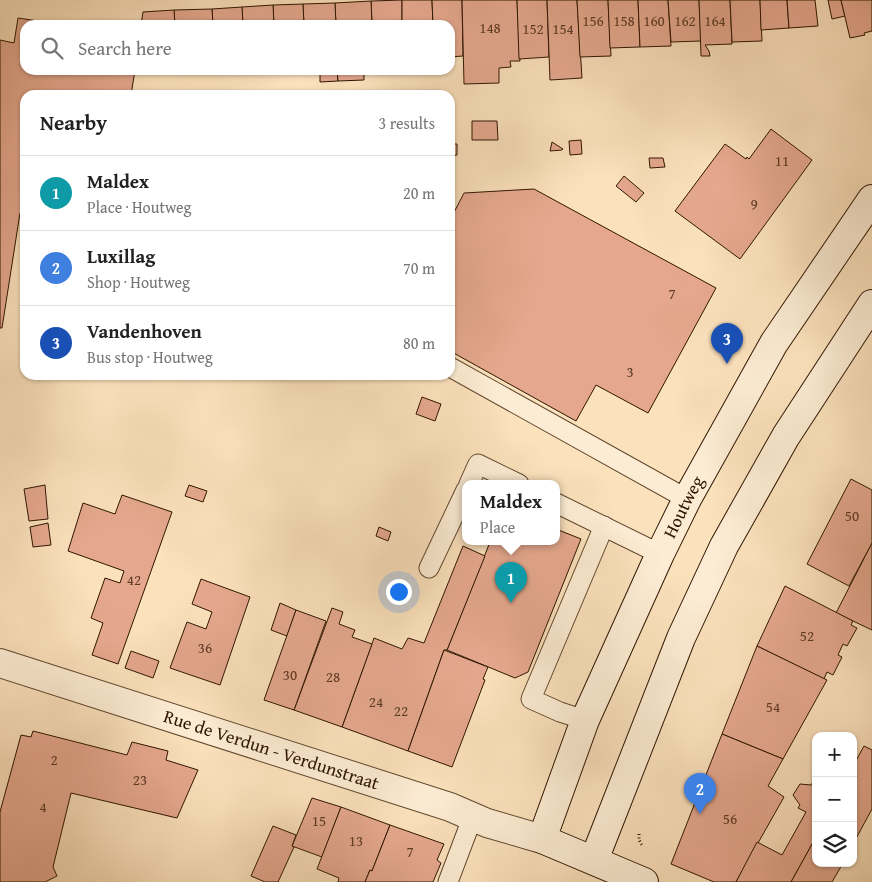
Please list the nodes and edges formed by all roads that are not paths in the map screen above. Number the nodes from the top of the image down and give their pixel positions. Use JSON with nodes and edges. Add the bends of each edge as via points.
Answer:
{"nodes":[{"id":1,"x":872,"y":199,"type":"edge"},
{"id":2,"x":872,"y":304,"type":"edge"},
{"id":3,"x":455,"y":370,"type":"edge"},
{"id":4,"x":471,"y":480,"type":"edge"},
{"id":5,"x":511,"y":480,"type":"edge"},
{"id":6,"x":462,"y":498,"type":"edge"},
{"id":7,"x":688,"y":499,"type":"junction"},
{"id":8,"x":560,"y":505,"type":"edge"},
{"id":9,"x":604,"y":526,"type":"junction"},
{"id":10,"x":660,"y":554,"type":"junction"},
{"id":11,"x":429,"y":568,"type":"dead end"},
{"id":12,"x":0,"y":665,"type":"edge"},
{"id":13,"x":585,"y":720,"type":"junction"},
{"id":14,"x":473,"y":816,"type":"junction"},
{"id":15,"x":542,"y":839,"type":"junction"},
{"id":16,"x":594,"y":860,"type":"junction"},
{"id":17,"x":448,"y":882,"type":"edge"},
{"id":18,"x":644,"y":882,"type":"edge"}],
"edges":[{"from":1,"to":7,"type":"main road","name":"Houtweg","via":[[774,343]]},
{"from":2,"to":16,"type":"main road","via":[[786,436],[724,546],[681,638]]},
{"from":3,"to":7,"type":"lane"},
{"from":4,"to":5,"type":"lane","via":[[478,464]]},
{"from":6,"to":11,"type":"lane"},
{"from":7,"to":10,"type":"main road","name":"Houtweg"},
{"from":8,"to":9,"type":"lane"},
{"from":9,"to":10,"type":"lane"},
{"from":9,"to":13,"type":"lane","via":[[531,699]]},
{"from":10,"to":13,"type":"main road","name":"Houtweg"},
{"from":12,"to":14,"type":"main road","name":"Rue de Verdun - Verdunstraat"},
{"from":13,"to":15,"type":"main road","name":"Houtweg"},
{"from":14,"to":15,"type":"main road","name":"Rue de Verdun - Verdunstraat"},
{"from":14,"to":17,"type":"lane"},
{"from":15,"to":16,"type":"main road","name":"Rue de Verdun - Verdunstraat"},
{"from":16,"to":18,"type":"main road","name":"Rue de Verdun - Verdunstraat"}]}
